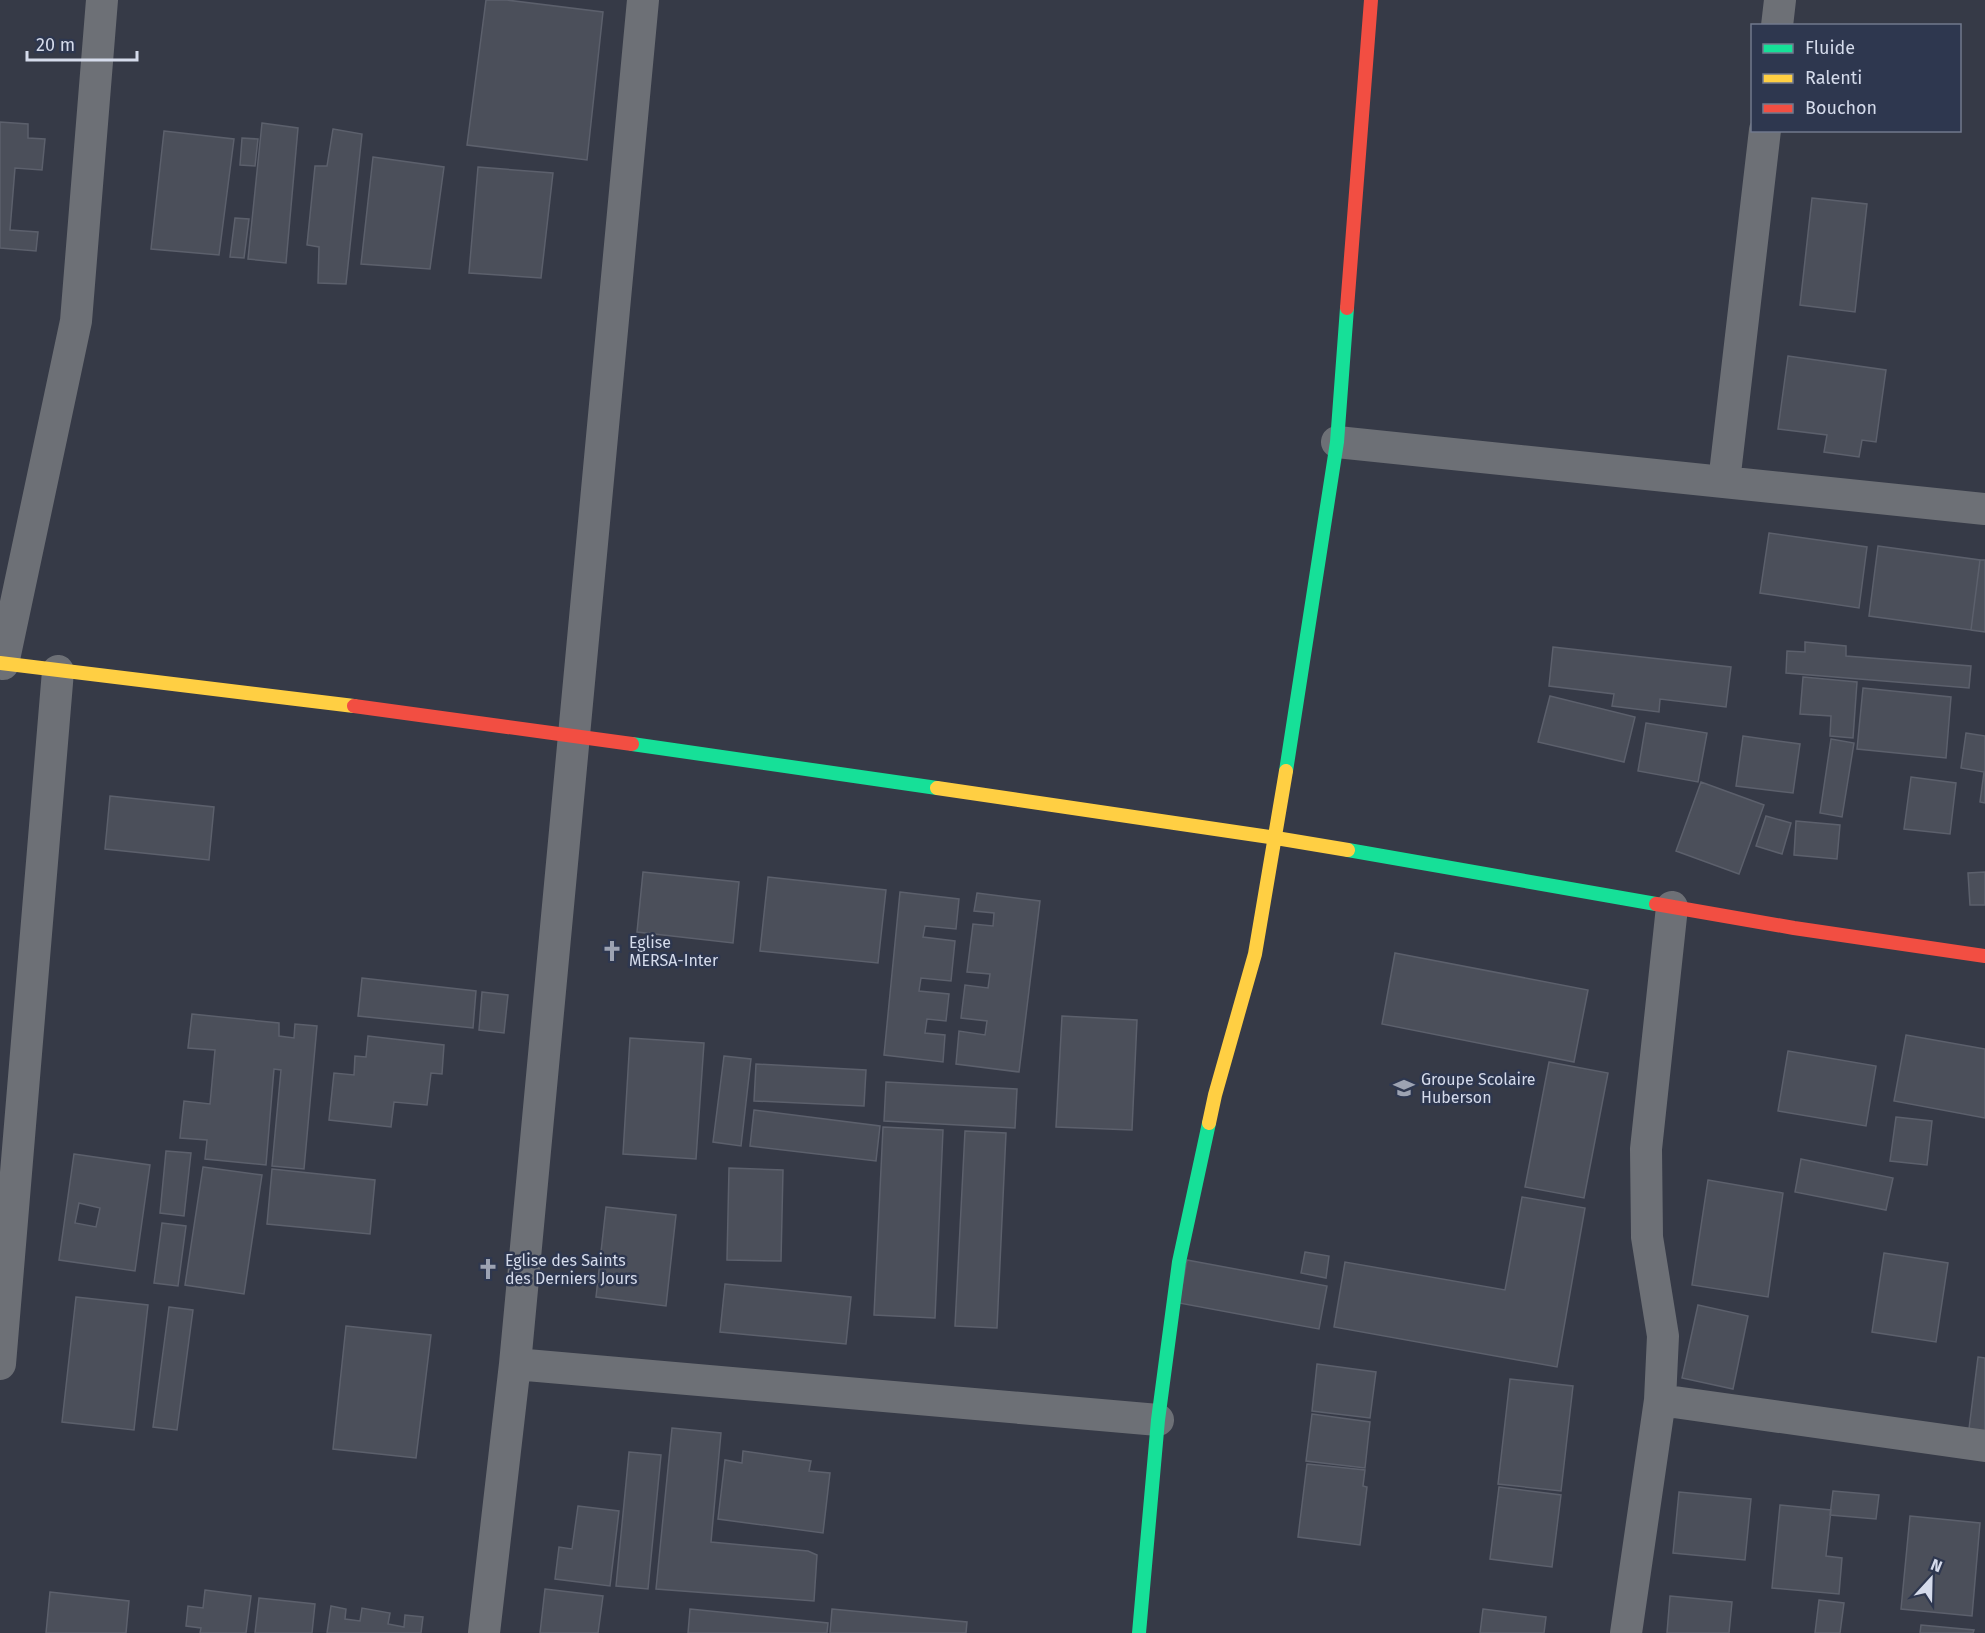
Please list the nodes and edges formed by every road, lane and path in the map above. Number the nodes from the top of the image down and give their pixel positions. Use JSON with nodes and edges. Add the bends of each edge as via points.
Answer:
{"nodes":[{"id":1,"x":102,"y":0,"type":"edge"},
{"id":2,"x":643,"y":0,"type":"edge"},
{"id":3,"x":1371,"y":0,"type":"edge"},
{"id":4,"x":1780,"y":0,"type":"edge"},
{"id":5,"x":1777,"y":24,"type":"edge"},
{"id":6,"x":1765,"y":132,"type":"edge"},
{"id":7,"x":1337,"y":442,"type":"junction"},
{"id":8,"x":1724,"y":482,"type":"junction"},
{"id":9,"x":1985,"y":509,"type":"edge"},
{"id":10,"x":1,"y":663,"type":"edge"},
{"id":11,"x":58,"y":671,"type":"junction"},
{"id":12,"x":573,"y":735,"type":"junction"},
{"id":13,"x":1276,"y":838,"type":"junction"},
{"id":14,"x":1672,"y":907,"type":"junction"},
{"id":15,"x":1985,"y":956,"type":"edge"},
{"id":16,"x":0,"y":1364,"type":"edge"},
{"id":17,"x":515,"y":1364,"type":"junction"},
{"id":18,"x":1660,"y":1400,"type":"junction"},
{"id":19,"x":1158,"y":1420,"type":"junction"},
{"id":20,"x":1985,"y":1446,"type":"edge"},
{"id":21,"x":484,"y":1633,"type":"edge"},
{"id":22,"x":1139,"y":1633,"type":"edge"},
{"id":23,"x":1626,"y":1633,"type":"edge"}],
"edges":[{"from":1,"to":10,"type":"street","via":[[76,321]]},
{"from":2,"to":12,"type":"street"},
{"from":3,"to":7,"type":"street"},
{"from":4,"to":5,"type":"street"},
{"from":6,"to":8,"type":"street"},
{"from":7,"to":8,"type":"street"},
{"from":7,"to":13,"type":"street"},
{"from":8,"to":9,"type":"street"},
{"from":10,"to":11,"type":"street"},
{"from":11,"to":12,"type":"street"},
{"from":11,"to":16,"type":"street"},
{"from":12,"to":13,"type":"street"},
{"from":12,"to":17,"type":"street"},
{"from":13,"to":14,"type":"street"},
{"from":13,"to":19,"type":"street","via":[[1255,954],[1215,1095],[1179,1262]]},
{"from":14,"to":15,"type":"street"},
{"from":14,"to":18,"type":"street","via":[[1646,1149],[1647,1237],[1663,1336]]},
{"from":17,"to":19,"type":"street"},
{"from":17,"to":21,"type":"street"},
{"from":18,"to":20,"type":"street"},
{"from":18,"to":23,"type":"street"},
{"from":19,"to":22,"type":"street"}]}
